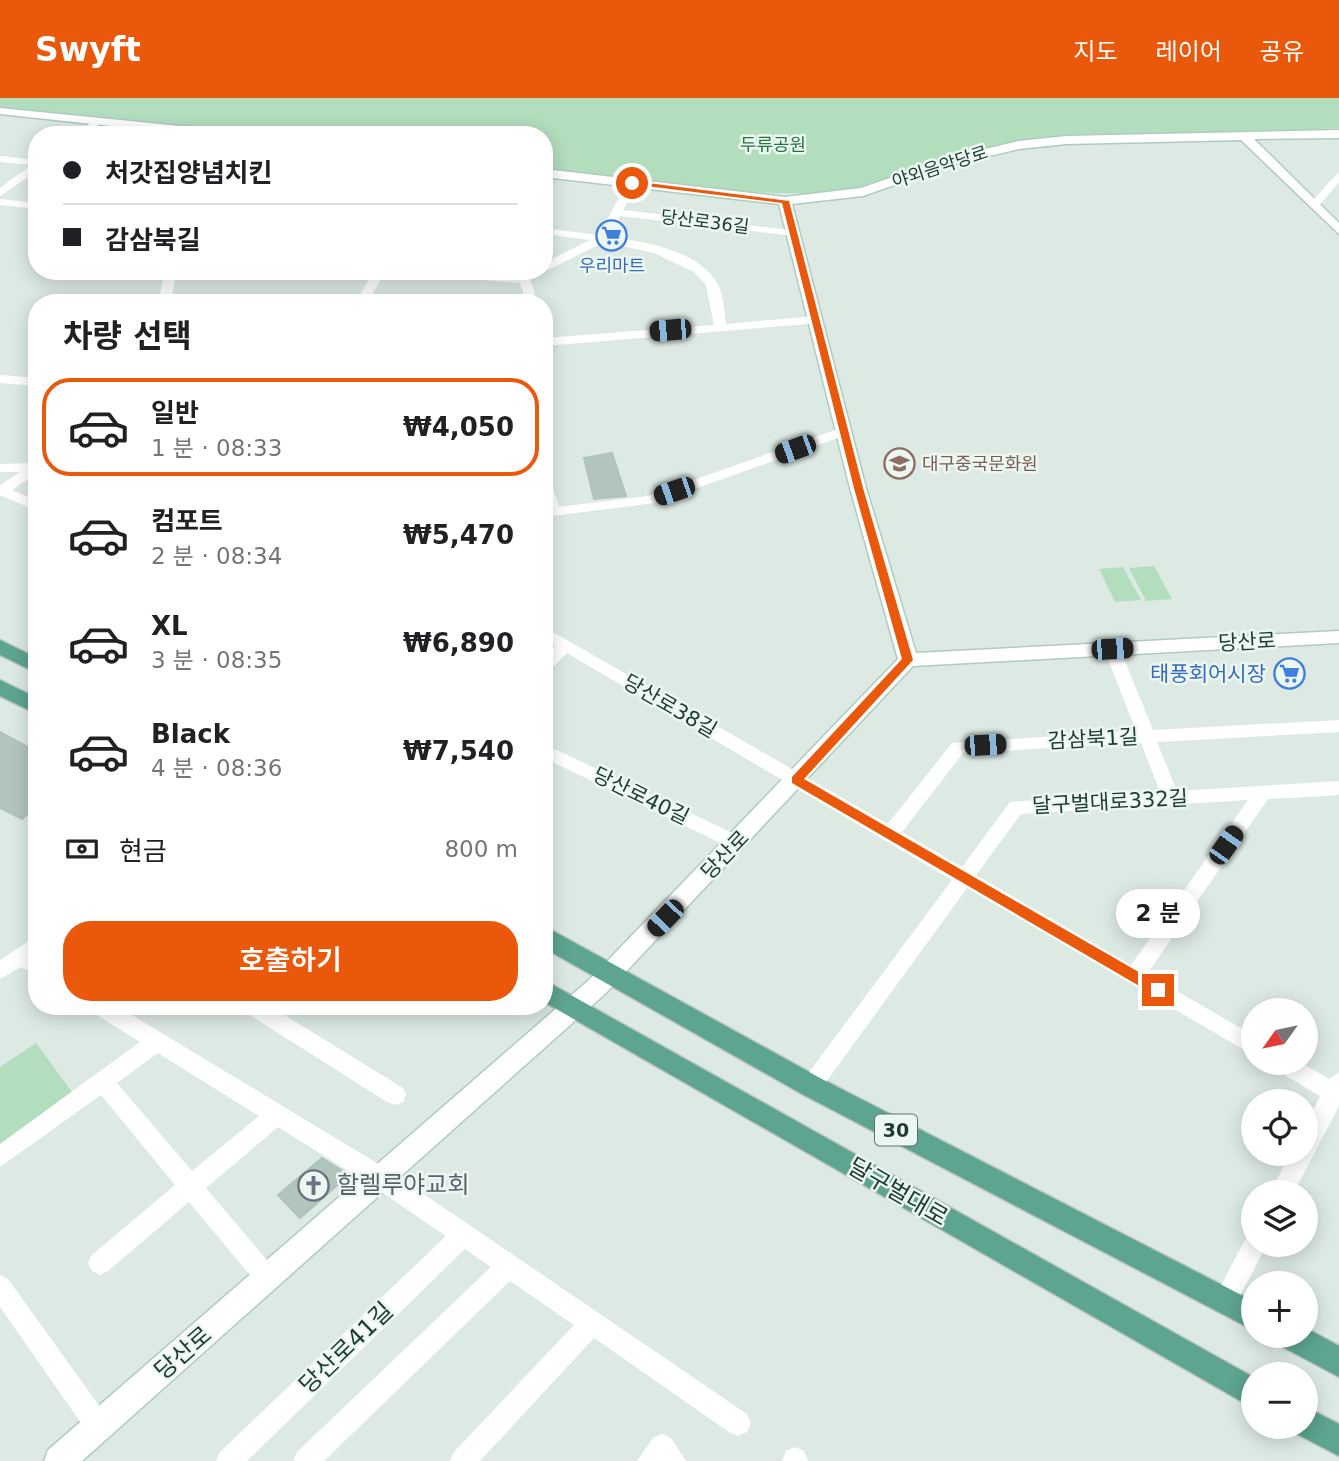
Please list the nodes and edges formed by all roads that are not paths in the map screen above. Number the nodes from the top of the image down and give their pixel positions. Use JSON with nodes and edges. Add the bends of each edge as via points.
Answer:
{"nodes":[{"id":1,"x":0,"y":111,"type":"edge"},
{"id":2,"x":99,"y":121,"type":"junction"},
{"id":3,"x":92,"y":126,"type":"edge"},
{"id":4,"x":143,"y":126,"type":"edge"},
{"id":5,"x":1339,"y":134,"type":"edge"},
{"id":6,"x":1244,"y":136,"type":"junction"},
{"id":7,"x":0,"y":159,"type":"edge"},
{"id":8,"x":28,"y":164,"type":"edge"},
{"id":9,"x":28,"y":172,"type":"edge"},
{"id":10,"x":553,"y":174,"type":"edge"},
{"id":11,"x":1339,"y":175,"type":"edge"},
{"id":12,"x":632,"y":183,"type":"junction"},
{"id":13,"x":0,"y":193,"type":"edge"},
{"id":14,"x":785,"y":201,"type":"junction"},
{"id":15,"x":0,"y":202,"type":"edge"},
{"id":16,"x":28,"y":205,"type":"edge"},
{"id":17,"x":1314,"y":205,"type":"junction"},
{"id":18,"x":617,"y":212,"type":"junction"},
{"id":19,"x":1339,"y":230,"type":"edge"},
{"id":20,"x":553,"y":232,"type":"edge"},
{"id":21,"x":794,"y":233,"type":"junction"},
{"id":22,"x":603,"y":238,"type":"junction"},
{"id":23,"x":553,"y":263,"type":"edge"},
{"id":24,"x":816,"y":320,"type":"junction"},
{"id":25,"x":720,"y":325,"type":"junction"},
{"id":26,"x":553,"y":341,"type":"edge"},
{"id":27,"x":0,"y":379,"type":"edge"},
{"id":28,"x":28,"y":381,"type":"edge"},
{"id":29,"x":844,"y":432,"type":"junction"},
{"id":30,"x":0,"y":468,"type":"edge"},
{"id":31,"x":28,"y":468,"type":"edge"},
{"id":32,"x":28,"y":474,"type":"edge"},
{"id":33,"x":4,"y":492,"type":"edge"},
{"id":34,"x":28,"y":503,"type":"edge"},
{"id":35,"x":553,"y":512,"type":"edge"},
{"id":36,"x":1339,"y":637,"type":"edge"},
{"id":37,"x":553,"y":638,"type":"edge"},
{"id":38,"x":565,"y":645,"type":"junction"},
{"id":39,"x":0,"y":647,"type":"edge"},
{"id":40,"x":1112,"y":649,"type":"junction"},
{"id":41,"x":553,"y":657,"type":"edge"},
{"id":42,"x":908,"y":660,"type":"junction"},
{"id":43,"x":28,"y":661,"type":"edge"},
{"id":44,"x":0,"y":687,"type":"edge"},
{"id":45,"x":28,"y":703,"type":"edge"},
{"id":46,"x":1339,"y":726,"type":"edge"},
{"id":47,"x":1147,"y":737,"type":"junction"},
{"id":48,"x":553,"y":754,"type":"edge"},
{"id":49,"x":796,"y":780,"type":"junction"},
{"id":50,"x":1339,"y":788,"type":"edge"},
{"id":51,"x":1263,"y":792,"type":"junction"},
{"id":52,"x":1171,"y":798,"type":"junction"},
{"id":53,"x":890,"y":834,"type":"junction"},
{"id":54,"x":737,"y":843,"type":"junction"},
{"id":55,"x":964,"y":877,"type":"junction"},
{"id":56,"x":553,"y":941,"type":"edge"},
{"id":57,"x":28,"y":957,"type":"edge"},
{"id":58,"x":0,"y":971,"type":"edge"},
{"id":59,"x":610,"y":974,"type":"junction"},
{"id":60,"x":1134,"y":976,"type":"junction"},
{"id":61,"x":553,"y":995,"type":"edge"},
{"id":62,"x":574,"y":1007,"type":"junction"},
{"id":63,"x":113,"y":1015,"type":"edge"},
{"id":64,"x":266,"y":1015,"type":"edge"},
{"id":65,"x":1241,"y":1039,"type":"edge"},
{"id":66,"x":156,"y":1042,"type":"junction"},
{"id":67,"x":1307,"y":1075,"type":"edge"},
{"id":68,"x":103,"y":1082,"type":"junction"},
{"id":69,"x":811,"y":1086,"type":"junction"},
{"id":70,"x":1337,"y":1090,"type":"edge"},
{"id":71,"x":395,"y":1095,"type":"dead end"},
{"id":72,"x":276,"y":1115,"type":"junction"},
{"id":73,"x":1318,"y":1124,"type":"edge"},
{"id":74,"x":0,"y":1157,"type":"edge"},
{"id":75,"x":382,"y":1179,"type":"junction"},
{"id":76,"x":190,"y":1186,"type":"junction"},
{"id":77,"x":463,"y":1235,"type":"junction"},
{"id":78,"x":1248,"y":1257,"type":"edge"},
{"id":79,"x":100,"y":1263,"type":"dead end"},
{"id":80,"x":509,"y":1266,"type":"junction"},
{"id":81,"x":268,"y":1279,"type":"junction"},
{"id":82,"x":0,"y":1287,"type":"edge"},
{"id":83,"x":1225,"y":1301,"type":"junction"},
{"id":84,"x":1241,"y":1310,"type":"edge"},
{"id":85,"x":592,"y":1323,"type":"junction"},
{"id":86,"x":1314,"y":1348,"type":"edge"},
{"id":87,"x":1339,"y":1362,"type":"edge"},
{"id":88,"x":1241,"y":1386,"type":"edge"},
{"id":89,"x":738,"y":1423,"type":"dead end"},
{"id":90,"x":99,"y":1427,"type":"junction"},
{"id":91,"x":1318,"y":1429,"type":"edge"},
{"id":92,"x":1339,"y":1441,"type":"edge"},
{"id":93,"x":60,"y":1461,"type":"edge"},
{"id":94,"x":229,"y":1461,"type":"edge"},
{"id":95,"x":306,"y":1461,"type":"edge"},
{"id":96,"x":463,"y":1461,"type":"edge"},
{"id":97,"x":650,"y":1461,"type":"edge"},
{"id":98,"x":673,"y":1461,"type":"edge"}],
"edges":[{"from":1,"to":2,"type":"main road"},
{"from":2,"to":3,"type":"street"},
{"from":2,"to":4,"type":"main road"},
{"from":5,"to":6,"type":"main road","name":"야외음악당로"},
{"from":6,"to":14,"type":"main road","name":"야외음악당로","via":[[1019,145],[951,161],[863,192]]},
{"from":6,"to":17,"type":"main road"},
{"from":7,"to":8,"type":"street"},
{"from":9,"to":13,"type":"street"},
{"from":10,"to":12,"type":"main road","name":"야외음악당로"},
{"from":11,"to":17,"type":"street"},
{"from":12,"to":14,"type":"main road","name":"야외음악당로"},
{"from":12,"to":18,"type":"street"},
{"from":14,"to":21,"type":"main road"},
{"from":15,"to":16,"type":"street"},
{"from":17,"to":19,"type":"main road"},
{"from":18,"to":21,"type":"street","name":"당산로36길"},
{"from":18,"to":22,"type":"street"},
{"from":20,"to":22,"type":"street"},
{"from":21,"to":24,"type":"main road"},
{"from":22,"to":23,"type":"street"},
{"from":22,"to":25,"type":"street","via":[[664,252],[695,269],[712,284]]},
{"from":24,"to":25,"type":"street"},
{"from":24,"to":29,"type":"main road"},
{"from":25,"to":26,"type":"street"},
{"from":27,"to":28,"type":"street"},
{"from":29,"to":35,"type":"street","via":[[650,500]]},
{"from":29,"to":42,"type":"main road"},
{"from":30,"to":31,"type":"street"},
{"from":32,"to":33,"type":"street"},
{"from":33,"to":34,"type":"street"},
{"from":36,"to":40,"type":"main road","name":"당산로"},
{"from":37,"to":38,"type":"street","name":"당산로38길"},
{"from":38,"to":41,"type":"street"},
{"from":38,"to":49,"type":"street","name":"당산로38길"},
{"from":39,"to":43,"type":"main road"},
{"from":40,"to":42,"type":"main road","name":"당산로"},
{"from":40,"to":47,"type":"street"},
{"from":42,"to":49,"type":"main road","name":"당산로"},
{"from":44,"to":45,"type":"main road"},
{"from":46,"to":47,"type":"street","name":"감삼북1길"},
{"from":47,"to":52,"type":"street"},
{"from":47,"to":53,"type":"street","name":"감삼북1길","via":[[958,747]]},
{"from":48,"to":54,"type":"street","name":"당산로40길"},
{"from":49,"to":53,"type":"street","name":"당산로38길"},
{"from":49,"to":54,"type":"main road","name":"당산로"},
{"from":50,"to":51,"type":"street","name":"달구벌대로332길"},
{"from":51,"to":52,"type":"street","name":"달구벌대로332길"},
{"from":51,"to":60,"type":"street"},
{"from":52,"to":55,"type":"street","name":"달구벌대로332길","via":[[1016,807]]},
{"from":53,"to":55,"type":"street","name":"당산로38길"},
{"from":54,"to":59,"type":"main road","name":"당산로"},
{"from":55,"to":60,"type":"street","name":"당산로38길"},
{"from":55,"to":69,"type":"street","name":"달구벌대로332길"},
{"from":56,"to":59,"type":"main road","number":"30"},
{"from":57,"to":58,"type":"street"},
{"from":59,"to":62,"type":"main road","name":"당산로"},
{"from":59,"to":69,"type":"main road","number":"30"},
{"from":60,"to":65,"type":"street","name":"당산로38길"},
{"from":61,"to":62,"type":"main road","name":"달구벌대로","number":"30"},
{"from":62,"to":75,"type":"main road","name":"당산로"},
{"from":62,"to":88,"type":"main road","name":"달구벌대로","number":"30"},
{"from":63,"to":66,"type":"street"},
{"from":64,"to":71,"type":"street"},
{"from":66,"to":68,"type":"street"},
{"from":66,"to":72,"type":"street"},
{"from":67,"to":70,"type":"street"},
{"from":68,"to":74,"type":"street"},
{"from":68,"to":76,"type":"street"},
{"from":69,"to":83,"type":"main road","number":"30"},
{"from":70,"to":73,"type":"street"},
{"from":72,"to":75,"type":"street"},
{"from":72,"to":76,"type":"street"},
{"from":75,"to":77,"type":"street"},
{"from":75,"to":81,"type":"main road","name":"당산로"},
{"from":76,"to":79,"type":"street"},
{"from":76,"to":81,"type":"street"},
{"from":77,"to":80,"type":"street"},
{"from":77,"to":94,"type":"street","name":"당산로41길"},
{"from":78,"to":83,"type":"street"},
{"from":80,"to":85,"type":"street"},
{"from":80,"to":95,"type":"street"},
{"from":81,"to":90,"type":"main road","name":"당산로"},
{"from":82,"to":90,"type":"street"},
{"from":83,"to":84,"type":"main road","number":"30"},
{"from":85,"to":89,"type":"street"},
{"from":85,"to":96,"type":"street"},
{"from":86,"to":87,"type":"main road"},
{"from":90,"to":93,"type":"main road","name":"당산로"},
{"from":91,"to":92,"type":"main road"},
{"from":97,"to":98,"type":"street","via":[[662,1447]]}]}
